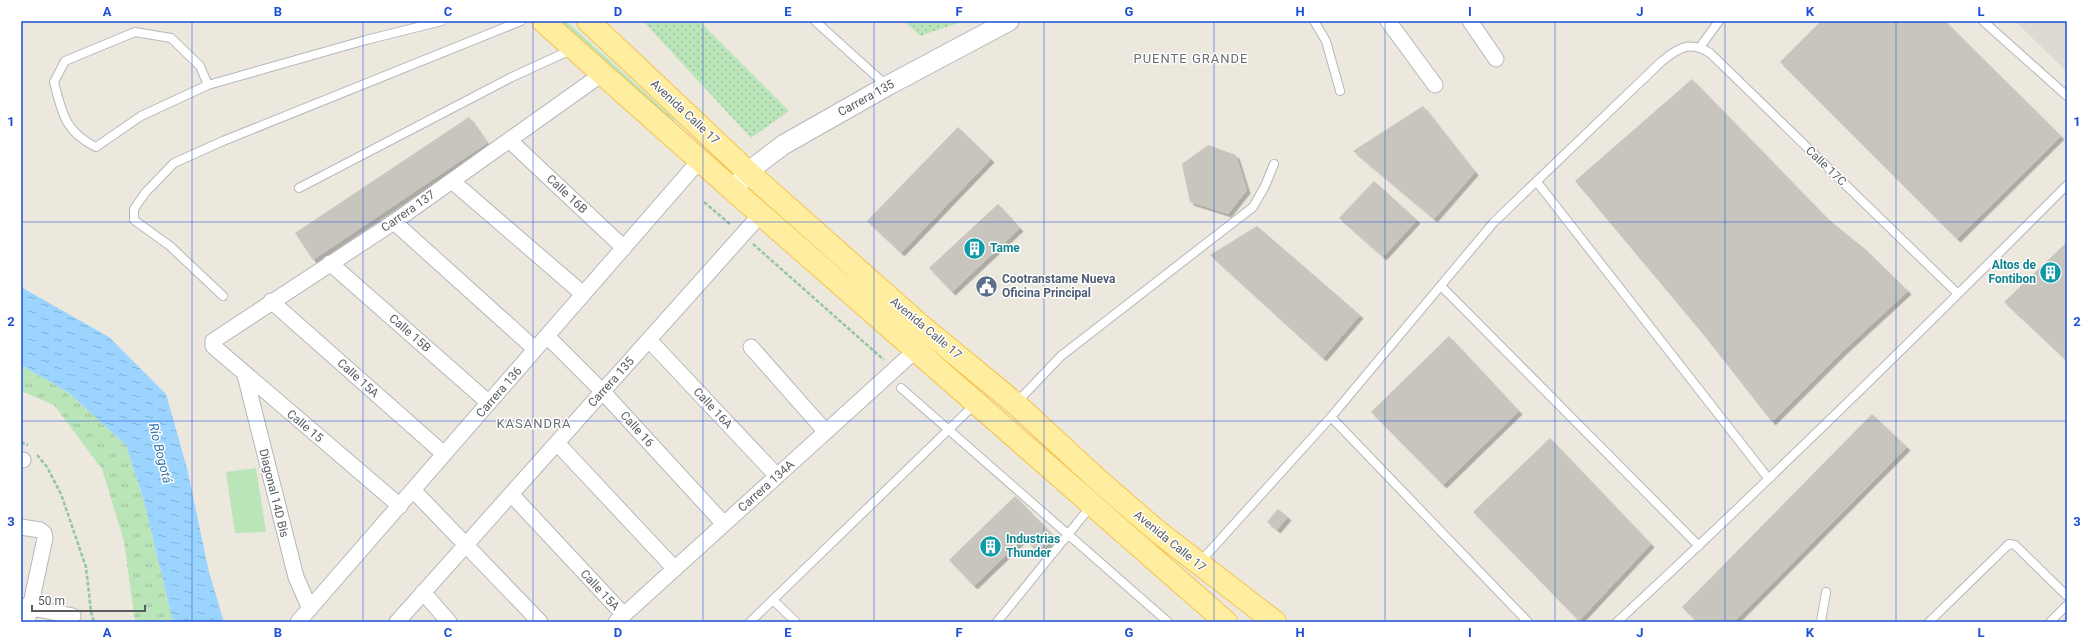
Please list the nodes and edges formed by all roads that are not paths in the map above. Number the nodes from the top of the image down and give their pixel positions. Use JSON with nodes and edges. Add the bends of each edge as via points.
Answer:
{"nodes":[{"id":1,"x":442,"y":21,"type":"edge"},
{"id":2,"x":520,"y":21,"type":"edge"},
{"id":3,"x":543,"y":21,"type":"edge"},
{"id":4,"x":588,"y":21,"type":"edge"},
{"id":5,"x":815,"y":21,"type":"edge"},
{"id":6,"x":1009,"y":21,"type":"edge"},
{"id":7,"x":1314,"y":21,"type":"edge"},
{"id":8,"x":1388,"y":21,"type":"edge"},
{"id":9,"x":1470,"y":21,"type":"edge"},
{"id":10,"x":1719,"y":21,"type":"edge"},
{"id":11,"x":1983,"y":21,"type":"edge"},
{"id":12,"x":1700,"y":46,"type":"junction"},
{"id":13,"x":574,"y":49,"type":"junction"},
{"id":14,"x":1496,"y":59,"type":"dead end"},
{"id":15,"x":602,"y":74,"type":"junction"},
{"id":16,"x":208,"y":85,"type":"junction"},
{"id":17,"x":1435,"y":85,"type":"dead end"},
{"id":18,"x":887,"y":86,"type":"junction"},
{"id":19,"x":1340,"y":91,"type":"dead end"},
{"id":20,"x":2067,"y":96,"type":"edge"},
{"id":21,"x":509,"y":140,"type":"junction"},
{"id":22,"x":699,"y":161,"type":"junction"},
{"id":23,"x":1274,"y":164,"type":"dead end"},
{"id":24,"x":749,"y":173,"type":"junction"},
{"id":25,"x":452,"y":181,"type":"junction"},
{"id":26,"x":1537,"y":182,"type":"junction"},
{"id":27,"x":2067,"y":185,"type":"edge"},
{"id":28,"x":300,"y":188,"type":"dead end"},
{"id":29,"x":732,"y":189,"type":"junction"},
{"id":30,"x":761,"y":214,"type":"junction"},
{"id":31,"x":394,"y":222,"type":"junction"},
{"id":32,"x":624,"y":248,"type":"junction"},
{"id":33,"x":330,"y":263,"type":"junction"},
{"id":34,"x":1440,"y":286,"type":"junction"},
{"id":35,"x":583,"y":294,"type":"junction"},
{"id":36,"x":1958,"y":294,"type":"junction"},
{"id":37,"x":223,"y":296,"type":"dead end"},
{"id":38,"x":271,"y":301,"type":"junction"},
{"id":39,"x":547,"y":336,"type":"junction"},
{"id":40,"x":649,"y":340,"type":"junction"},
{"id":41,"x":212,"y":344,"type":"joint"},
{"id":42,"x":750,"y":348,"type":"dead end"},
{"id":43,"x":535,"y":350,"type":"junction"},
{"id":44,"x":916,"y":350,"type":"junction"},
{"id":45,"x":244,"y":375,"type":"junction"},
{"id":46,"x":901,"y":388,"type":"dead end"},
{"id":47,"x":603,"y":392,"type":"junction"},
{"id":48,"x":490,"y":402,"type":"junction"},
{"id":49,"x":976,"y":404,"type":"junction"},
{"id":50,"x":1016,"y":404,"type":"junction"},
{"id":51,"x":1331,"y":417,"type":"junction"},
{"id":52,"x":949,"y":430,"type":"junction"},
{"id":53,"x":826,"y":432,"type":"junction"},
{"id":54,"x":556,"y":443,"type":"junction"},
{"id":55,"x":444,"y":454,"type":"junction"},
{"id":56,"x":777,"y":476,"type":"junction"},
{"id":57,"x":1768,"y":478,"type":"junction"},
{"id":58,"x":413,"y":490,"type":"junction"},
{"id":59,"x":511,"y":494,"type":"junction"},
{"id":60,"x":400,"y":506,"type":"junction"},
{"id":61,"x":1092,"y":506,"type":"junction"},
{"id":62,"x":724,"y":524,"type":"junction"},
{"id":63,"x":21,"y":526,"type":"edge"},
{"id":64,"x":1068,"y":534,"type":"junction"},
{"id":65,"x":466,"y":544,"type":"junction"},
{"id":66,"x":1699,"y":546,"type":"junction"},
{"id":67,"x":1198,"y":564,"type":"junction"},
{"id":68,"x":675,"y":569,"type":"junction"},
{"id":69,"x":424,"y":592,"type":"junction"},
{"id":70,"x":1826,"y":592,"type":"dead end"},
{"id":71,"x":2067,"y":596,"type":"edge"},
{"id":72,"x":773,"y":600,"type":"junction"},
{"id":73,"x":2067,"y":605,"type":"edge"},
{"id":74,"x":310,"y":609,"type":"junction"},
{"id":75,"x":26,"y":612,"type":"edge"},
{"id":76,"x":73,"y":616,"type":"dead end"},
{"id":77,"x":620,"y":618,"type":"edge"},
{"id":78,"x":298,"y":622,"type":"edge"},
{"id":79,"x":396,"y":622,"type":"edge"},
{"id":80,"x":449,"y":622,"type":"edge"},
{"id":81,"x":540,"y":622,"type":"edge"},
{"id":82,"x":750,"y":622,"type":"edge"},
{"id":83,"x":796,"y":622,"type":"edge"},
{"id":84,"x":997,"y":622,"type":"edge"},
{"id":85,"x":1168,"y":622,"type":"edge"},
{"id":86,"x":1226,"y":622,"type":"edge"},
{"id":87,"x":1275,"y":622,"type":"edge"},
{"id":88,"x":1528,"y":622,"type":"edge"},
{"id":89,"x":1617,"y":622,"type":"edge"},
{"id":90,"x":1821,"y":622,"type":"edge"},
{"id":91,"x":1929,"y":622,"type":"edge"},
{"id":92,"x":2050,"y":622,"type":"edge"}],
"edges":[{"from":1,"to":16,"type":"lane"},
{"from":2,"to":37,"type":"lane","via":[[174,163],[145,193],[134,209],[134,220],[170,246]]},
{"from":3,"to":13,"type":"main road","name":"Avenida Calle 17"},
{"from":4,"to":24,"type":"main road","name":"Avenida Calle 17"},
{"from":5,"to":18,"type":"lane"},
{"from":6,"to":18,"type":"street","name":"Carrera 135"},
{"from":7,"to":19,"type":"lane","via":[[1326,41]]},
{"from":8,"to":17,"type":"street"},
{"from":9,"to":14,"type":"street"},
{"from":10,"to":12,"type":"lane"},
{"from":11,"to":20,"type":"lane"},
{"from":12,"to":26,"type":"lane","via":[[1688,46],[1674,51]]},
{"from":12,"to":36,"type":"lane","name":"Calle 17C"},
{"from":13,"to":15,"type":"main road","name":"Avenida Calle 17"},
{"from":13,"to":28,"type":"lane","via":[[512,77]]},
{"from":15,"to":21,"type":"street","name":"Carrera 137"},
{"from":15,"to":22,"type":"main road","name":"Avenida Calle 17"},
{"from":16,"to":16,"type":"lane","via":[[200,66],[171,38],[135,32],[65,61],[54,82],[64,120],[83,141],[96,147],[141,116]]},
{"from":18,"to":24,"type":"street","name":"Carrera 135","via":[[783,145]]},
{"from":21,"to":25,"type":"street","name":"Carrera 137"},
{"from":21,"to":32,"type":"street","name":"Calle 16B"},
{"from":22,"to":29,"type":"main road","name":"Avenida Calle 17"},
{"from":22,"to":32,"type":"street","name":"Carrera 136"},
{"from":23,"to":50,"type":"lane","via":[[1253,207],[1061,356]]},
{"from":24,"to":29,"type":"street","name":"Carrera 135"},
{"from":24,"to":50,"type":"main road","name":"Avenida Calle 17","via":[[920,325]]},
{"from":25,"to":31,"type":"street","name":"Carrera 137"},
{"from":25,"to":35,"type":"street"},
{"from":26,"to":34,"type":"lane","via":[[1494,222]]},
{"from":26,"to":57,"type":"lane"},
{"from":27,"to":36,"type":"lane"},
{"from":29,"to":30,"type":"main road","name":"Avenida Calle 17"},
{"from":30,"to":40,"type":"street","name":"Carrera 135"},
{"from":30,"to":44,"type":"main road","name":"Avenida Calle 17"},
{"from":31,"to":33,"type":"street","name":"Carrera 137"},
{"from":31,"to":43,"type":"street"},
{"from":32,"to":35,"type":"street","name":"Carrera 136"},
{"from":33,"to":38,"type":"street","name":"Carrera 137"},
{"from":33,"to":48,"type":"street","name":"Calle 15B"},
{"from":34,"to":51,"type":"lane"},
{"from":34,"to":66,"type":"lane"},
{"from":35,"to":39,"type":"street","name":"Carrera 136"},
{"from":36,"to":57,"type":"lane"},
{"from":38,"to":41,"type":"street","name":"Carrera 137"},
{"from":38,"to":55,"type":"street","name":"Calle 15A"},
{"from":39,"to":43,"type":"street","name":"Carrera 136"},
{"from":39,"to":47,"type":"street","name":"Calle 16"},
{"from":40,"to":47,"type":"street","name":"Carrera 135"},
{"from":40,"to":56,"type":"street","name":"Calle 16A"},
{"from":41,"to":45,"type":"street","name":"Calle 15"},
{"from":42,"to":53,"type":"street"},
{"from":43,"to":48,"type":"street","name":"Carrera 136"},
{"from":44,"to":49,"type":"main road","name":"Avenida Calle 17"},
{"from":44,"to":53,"type":"street","name":"Carrera 134A"},
{"from":45,"to":60,"type":"street","name":"Calle 15"},
{"from":45,"to":74,"type":"street","name":"Diagonal 14D Bis","via":[[296,577]]},
{"from":46,"to":52,"type":"lane"},
{"from":47,"to":54,"type":"street","name":"Carrera 135"},
{"from":47,"to":62,"type":"street","name":"Calle 16"},
{"from":48,"to":55,"type":"street","name":"Carrera 136"},
{"from":49,"to":52,"type":"lane"},
{"from":49,"to":61,"type":"main road","name":"Avenida Calle 17"},
{"from":50,"to":67,"type":"main road","name":"Avenida Calle 17","via":[[1097,479]]},
{"from":51,"to":67,"type":"lane"},
{"from":51,"to":88,"type":"lane"},
{"from":52,"to":64,"type":"lane"},
{"from":52,"to":72,"type":"lane"},
{"from":53,"to":56,"type":"street","name":"Carrera 134A"},
{"from":54,"to":59,"type":"street","name":"Carrera 135"},
{"from":54,"to":68,"type":"street"},
{"from":55,"to":58,"type":"street","name":"Carrera 136"},
{"from":56,"to":62,"type":"street","name":"Carrera 134A"},
{"from":57,"to":66,"type":"lane"},
{"from":58,"to":60,"type":"street","name":"Carrera 136"},
{"from":58,"to":65,"type":"street"},
{"from":59,"to":65,"type":"street","name":"Carrera 135"},
{"from":59,"to":77,"type":"street","name":"Calle 15A"},
{"from":60,"to":74,"type":"street","name":"Carrera 136"},
{"from":61,"to":64,"type":"lane"},
{"from":61,"to":86,"type":"main road","name":"Avenida Calle 17"},
{"from":62,"to":68,"type":"street","name":"Carrera 134A"},
{"from":63,"to":75,"type":"street","via":[[40,530],[45,538]]},
{"from":64,"to":84,"type":"lane"},
{"from":64,"to":85,"type":"lane"},
{"from":65,"to":69,"type":"street","name":"Carrera 135"},
{"from":65,"to":81,"type":"street"},
{"from":66,"to":89,"type":"lane"},
{"from":67,"to":87,"type":"main road","name":"Avenida Calle 17"},
{"from":68,"to":77,"type":"street","name":"Carrera 134A"},
{"from":69,"to":79,"type":"street","name":"Carrera 135"},
{"from":69,"to":80,"type":"street"},
{"from":70,"to":90,"type":"lane"},
{"from":71,"to":91,"type":"lane","via":[[2015,545],[2009,544]]},
{"from":72,"to":82,"type":"lane"},
{"from":72,"to":83,"type":"lane"},
{"from":73,"to":92,"type":"lane"},
{"from":74,"to":78,"type":"street","name":"Carrera 136"},
{"from":75,"to":76,"type":"street"}]}
